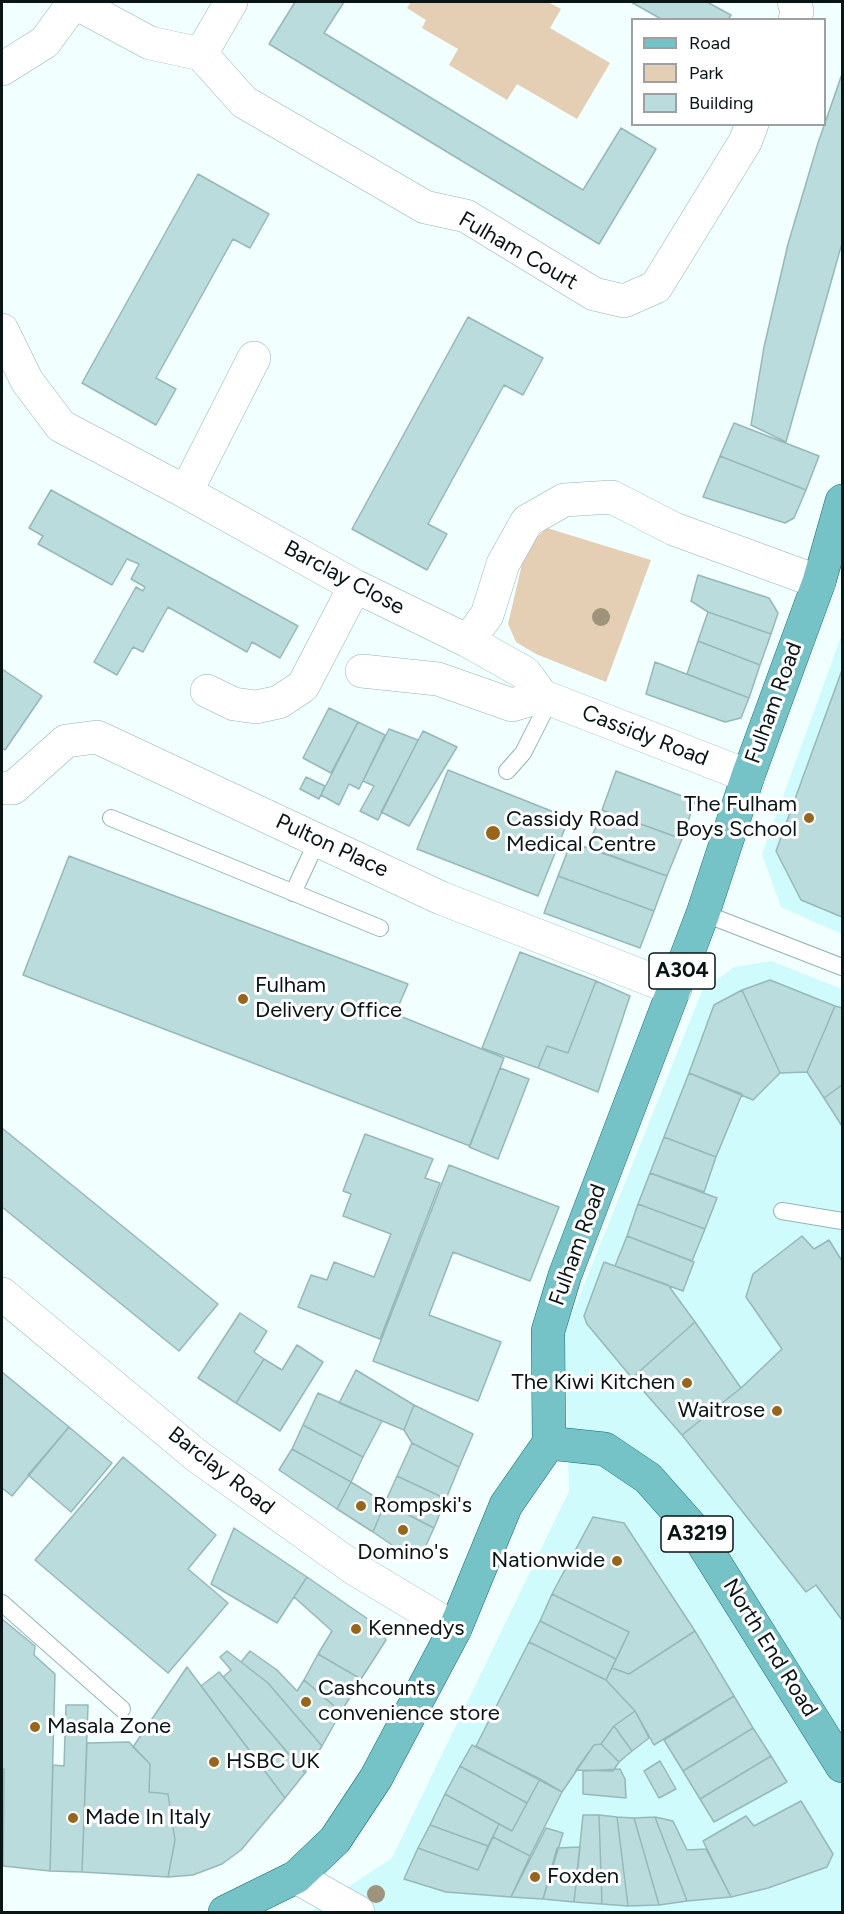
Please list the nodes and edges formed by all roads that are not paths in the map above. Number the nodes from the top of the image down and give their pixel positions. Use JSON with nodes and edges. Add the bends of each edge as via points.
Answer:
{"nodes":[{"id":1,"x":74,"y":2,"type":"edge"},
{"id":2,"x":231,"y":2,"type":"edge"},
{"id":3,"x":794,"y":2,"type":"edge"},
{"id":4,"x":795,"y":18,"type":"edge"},
{"id":5,"x":201,"y":54,"type":"junction"},
{"id":6,"x":2,"y":69,"type":"edge"},
{"id":7,"x":751,"y":126,"type":"edge"},
{"id":8,"x":2,"y":330,"type":"edge"},
{"id":9,"x":254,"y":358,"type":"dead end"},
{"id":10,"x":186,"y":492,"type":"junction"},
{"id":11,"x":843,"y":501,"type":"edge"},
{"id":12,"x":819,"y":582,"type":"junction"},
{"id":13,"x":355,"y":586,"type":"junction"},
{"id":14,"x":468,"y":641,"type":"junction"},
{"id":15,"x":362,"y":671,"type":"dead end"},
{"id":16,"x":207,"y":691,"type":"dead end"},
{"id":17,"x":546,"y":698,"type":"junction"},
{"id":18,"x":507,"y":771,"type":"dead end"},
{"id":19,"x":748,"y":776,"type":"junction"},
{"id":20,"x":2,"y":788,"type":"edge"},
{"id":21,"x":111,"y":818,"type":"dead end"},
{"id":22,"x":318,"y":838,"type":"junction"},
{"id":23,"x":293,"y":893,"type":"junction"},
{"id":24,"x":703,"y":913,"type":"junction"},
{"id":25,"x":380,"y":928,"type":"dead end"},
{"id":26,"x":843,"y":967,"type":"edge"},
{"id":27,"x":675,"y":989,"type":"junction"},
{"id":28,"x":782,"y":1211,"type":"dead end"},
{"id":29,"x":843,"y":1221,"type":"edge"},
{"id":30,"x":2,"y":1294,"type":"edge"},
{"id":31,"x":549,"y":1443,"type":"junction"},
{"id":32,"x":2,"y":1603,"type":"edge"},
{"id":33,"x":455,"y":1629,"type":"junction"},
{"id":34,"x":122,"y":1708,"type":"dead end"},
{"id":35,"x":843,"y":1766,"type":"edge"},
{"id":36,"x":296,"y":1876,"type":"junction"},
{"id":37,"x":225,"y":1912,"type":"edge"},
{"id":38,"x":358,"y":1912,"type":"edge"}],
"edges":[{"from":1,"to":5,"type":"street","via":[[150,43]]},
{"from":1,"to":6,"type":"street","via":[[45,42]]},
{"from":2,"to":5,"type":"street"},
{"from":3,"to":4,"type":"street"},
{"from":5,"to":7,"type":"street","name":"Fulham Court","via":[[244,102],[425,207],[466,216],[594,294],[624,301],[656,287]]},
{"from":8,"to":10,"type":"street","name":"Barclay Close","via":[[27,381],[61,426]]},
{"from":9,"to":10,"type":"street"},
{"from":10,"to":13,"type":"street","name":"Barclay Close"},
{"from":11,"to":12,"type":"main road","name":"Fulham Road","number":"A304"},
{"from":12,"to":14,"type":"street","via":[[674,529],[612,497],[564,500],[527,521],[503,564],[487,615]]},
{"from":12,"to":19,"type":"main road","name":"Fulham Road","number":"A304"},
{"from":13,"to":14,"type":"street","name":"Barclay Close"},
{"from":13,"to":16,"type":"street","via":[[303,686],[279,702],[256,706],[234,704]]},
{"from":14,"to":17,"type":"street","via":[[525,673]]},
{"from":15,"to":17,"type":"street","via":[[438,679],[512,705]]},
{"from":17,"to":18,"type":"lane","via":[[523,753]]},
{"from":17,"to":19,"type":"street","name":"Cassidy Road"},
{"from":19,"to":24,"type":"main road","name":"Fulham Road","number":"A304"},
{"from":20,"to":22,"type":"street","name":"Pulton Place","via":[[13,788],[66,741],[97,736]]},
{"from":21,"to":23,"type":"lane"},
{"from":22,"to":23,"type":"lane"},
{"from":22,"to":27,"type":"street","name":"Pulton Place","via":[[441,898]]},
{"from":23,"to":25,"type":"lane"},
{"from":24,"to":26,"type":"lane"},
{"from":24,"to":27,"type":"main road","name":"Fulham Road","number":"A304"},
{"from":27,"to":31,"type":"main road","name":"Fulham Road","number":"A304","via":[[565,1275],[548,1331]]},
{"from":28,"to":29,"type":"lane"},
{"from":30,"to":33,"type":"street","name":"Barclay Road","via":[[197,1456],[355,1569]]},
{"from":31,"to":33,"type":"main road","via":[[506,1505]]},
{"from":31,"to":35,"type":"main road","name":"North End Road","number":"A3219","via":[[605,1449],[648,1478],[695,1531]]},
{"from":32,"to":34,"type":"lane"},
{"from":33,"to":36,"type":"main road","via":[[376,1778],[335,1840]]},
{"from":36,"to":37,"type":"main road"},
{"from":36,"to":38,"type":"street"}]}
